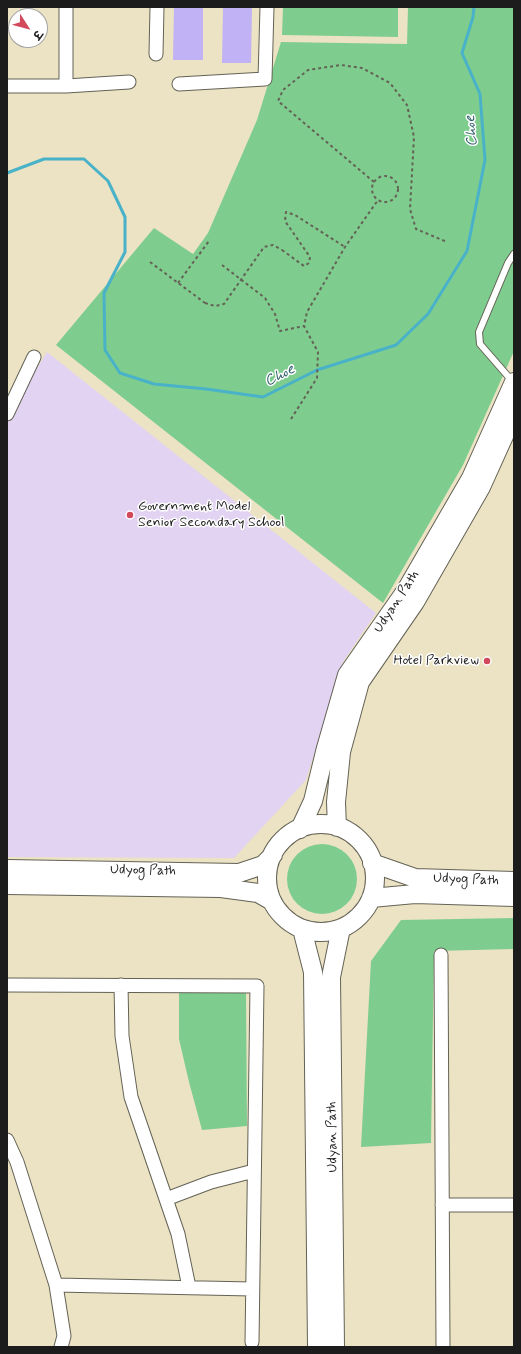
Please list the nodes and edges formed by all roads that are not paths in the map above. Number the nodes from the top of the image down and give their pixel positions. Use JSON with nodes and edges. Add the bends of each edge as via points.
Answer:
{"nodes":[{"id":1,"x":66,"y":7,"type":"edge"},
{"id":2,"x":157,"y":7,"type":"edge"},
{"id":3,"x":268,"y":7,"type":"edge"},
{"id":4,"x":156,"y":54,"type":"dead end"},
{"id":5,"x":129,"y":82,"type":"dead end"},
{"id":6,"x":179,"y":84,"type":"dead end"},
{"id":7,"x":7,"y":86,"type":"edge"},
{"id":8,"x":66,"y":86,"type":"junction"},
{"id":9,"x":514,"y":254,"type":"edge"},
{"id":10,"x":34,"y":357,"type":"dead end"},
{"id":11,"x":514,"y":383,"type":"edge"},
{"id":12,"x":7,"y":414,"type":"edge"},
{"id":13,"x":514,"y":414,"type":"edge"},
{"id":14,"x":337,"y":827,"type":"junction"},
{"id":15,"x":300,"y":829,"type":"junction"},
{"id":16,"x":273,"y":855,"type":"junction"},
{"id":17,"x":372,"y":863,"type":"junction"},
{"id":18,"x":7,"y":869,"type":"edge"},
{"id":19,"x":514,"y":881,"type":"edge"},
{"id":20,"x":7,"y":885,"type":"edge"},
{"id":21,"x":514,"y":897,"type":"edge"},
{"id":22,"x":371,"y":898,"type":"junction"},
{"id":23,"x":272,"y":901,"type":"junction"},
{"id":24,"x":341,"y":928,"type":"junction"},
{"id":25,"x":302,"y":929,"type":"junction"},
{"id":26,"x":441,"y":954,"type":"dead end"},
{"id":27,"x":7,"y":985,"type":"edge"},
{"id":28,"x":122,"y":985,"type":"junction"},
{"id":29,"x":7,"y":1140,"type":"edge"},
{"id":30,"x":254,"y":1171,"type":"junction"},
{"id":31,"x":166,"y":1200,"type":"junction"},
{"id":32,"x":442,"y":1205,"type":"junction"},
{"id":33,"x":514,"y":1205,"type":"edge"},
{"id":34,"x":56,"y":1285,"type":"junction"},
{"id":35,"x":189,"y":1288,"type":"junction"},
{"id":36,"x":252,"y":1289,"type":"junction"},
{"id":37,"x":252,"y":1342,"type":"dead end"},
{"id":38,"x":61,"y":1347,"type":"edge"},
{"id":39,"x":317,"y":1347,"type":"edge"},
{"id":40,"x":335,"y":1347,"type":"edge"},
{"id":41,"x":443,"y":1347,"type":"edge"}],
"edges":[{"from":1,"to":8,"type":"street"},
{"from":2,"to":4,"type":"street"},
{"from":3,"to":6,"type":"street","via":[[264,79]]},
{"from":5,"to":8,"type":"street"},
{"from":7,"to":8,"type":"street"},
{"from":9,"to":11,"type":"lane","via":[[508,262],[479,332],[480,344]]},
{"from":10,"to":12,"type":"street"},
{"from":11,"to":15,"type":"main road","name":"Udyan Path","via":[[471,478],[405,592],[348,676],[313,800]]},
{"from":13,"to":14,"type":"main road","name":"Udyan Path","via":[[481,487],[415,602],[360,682],[341,752],[336,802]]},
{"from":14,"to":15,"type":"main road","via":[[318,825]]},
{"from":14,"to":17,"type":"main road","via":[[349,832],[359,841]]},
{"from":15,"to":16,"type":"main road","via":[[281,842]]},
{"from":16,"to":18,"type":"main road","name":"Udyog Path","via":[[263,866],[239,873]]},
{"from":16,"to":23,"type":"main road","via":[[267,878]]},
{"from":17,"to":19,"type":"main road","name":"Udyog Path","via":[[415,878]]},
{"from":17,"to":22,"type":"main road","via":[[375,881]]},
{"from":20,"to":23,"type":"main road","name":"Udyog Path","via":[[221,888],[258,893]]},
{"from":21,"to":22,"type":"main road","name":"Udyog Path","via":[[415,894]]},
{"from":22,"to":24,"type":"main road","via":[[362,913]]},
{"from":23,"to":25,"type":"main road","via":[[287,921]]},
{"from":24,"to":25,"type":"main road","via":[[321,932]]},
{"from":24,"to":40,"type":"main road","name":"Udyan Path","via":[[331,977]]},
{"from":25,"to":39,"type":"main road","name":"Udyan Path","via":[[313,972]]},
{"from":26,"to":32,"type":"street"},
{"from":27,"to":28,"type":"street"},
{"from":28,"to":30,"type":"street","via":[[257,986]]},
{"from":28,"to":31,"type":"street","via":[[122,1036],[131,1097]]},
{"from":29,"to":34,"type":"street","via":[[17,1162]]},
{"from":30,"to":31,"type":"street","via":[[211,1182]]},
{"from":30,"to":36,"type":"street"},
{"from":31,"to":35,"type":"street","via":[[178,1234]]},
{"from":32,"to":33,"type":"street"},
{"from":32,"to":41,"type":"street"},
{"from":34,"to":35,"type":"street"},
{"from":34,"to":38,"type":"street","via":[[64,1336]]},
{"from":35,"to":36,"type":"street"},
{"from":36,"to":37,"type":"street"}]}
